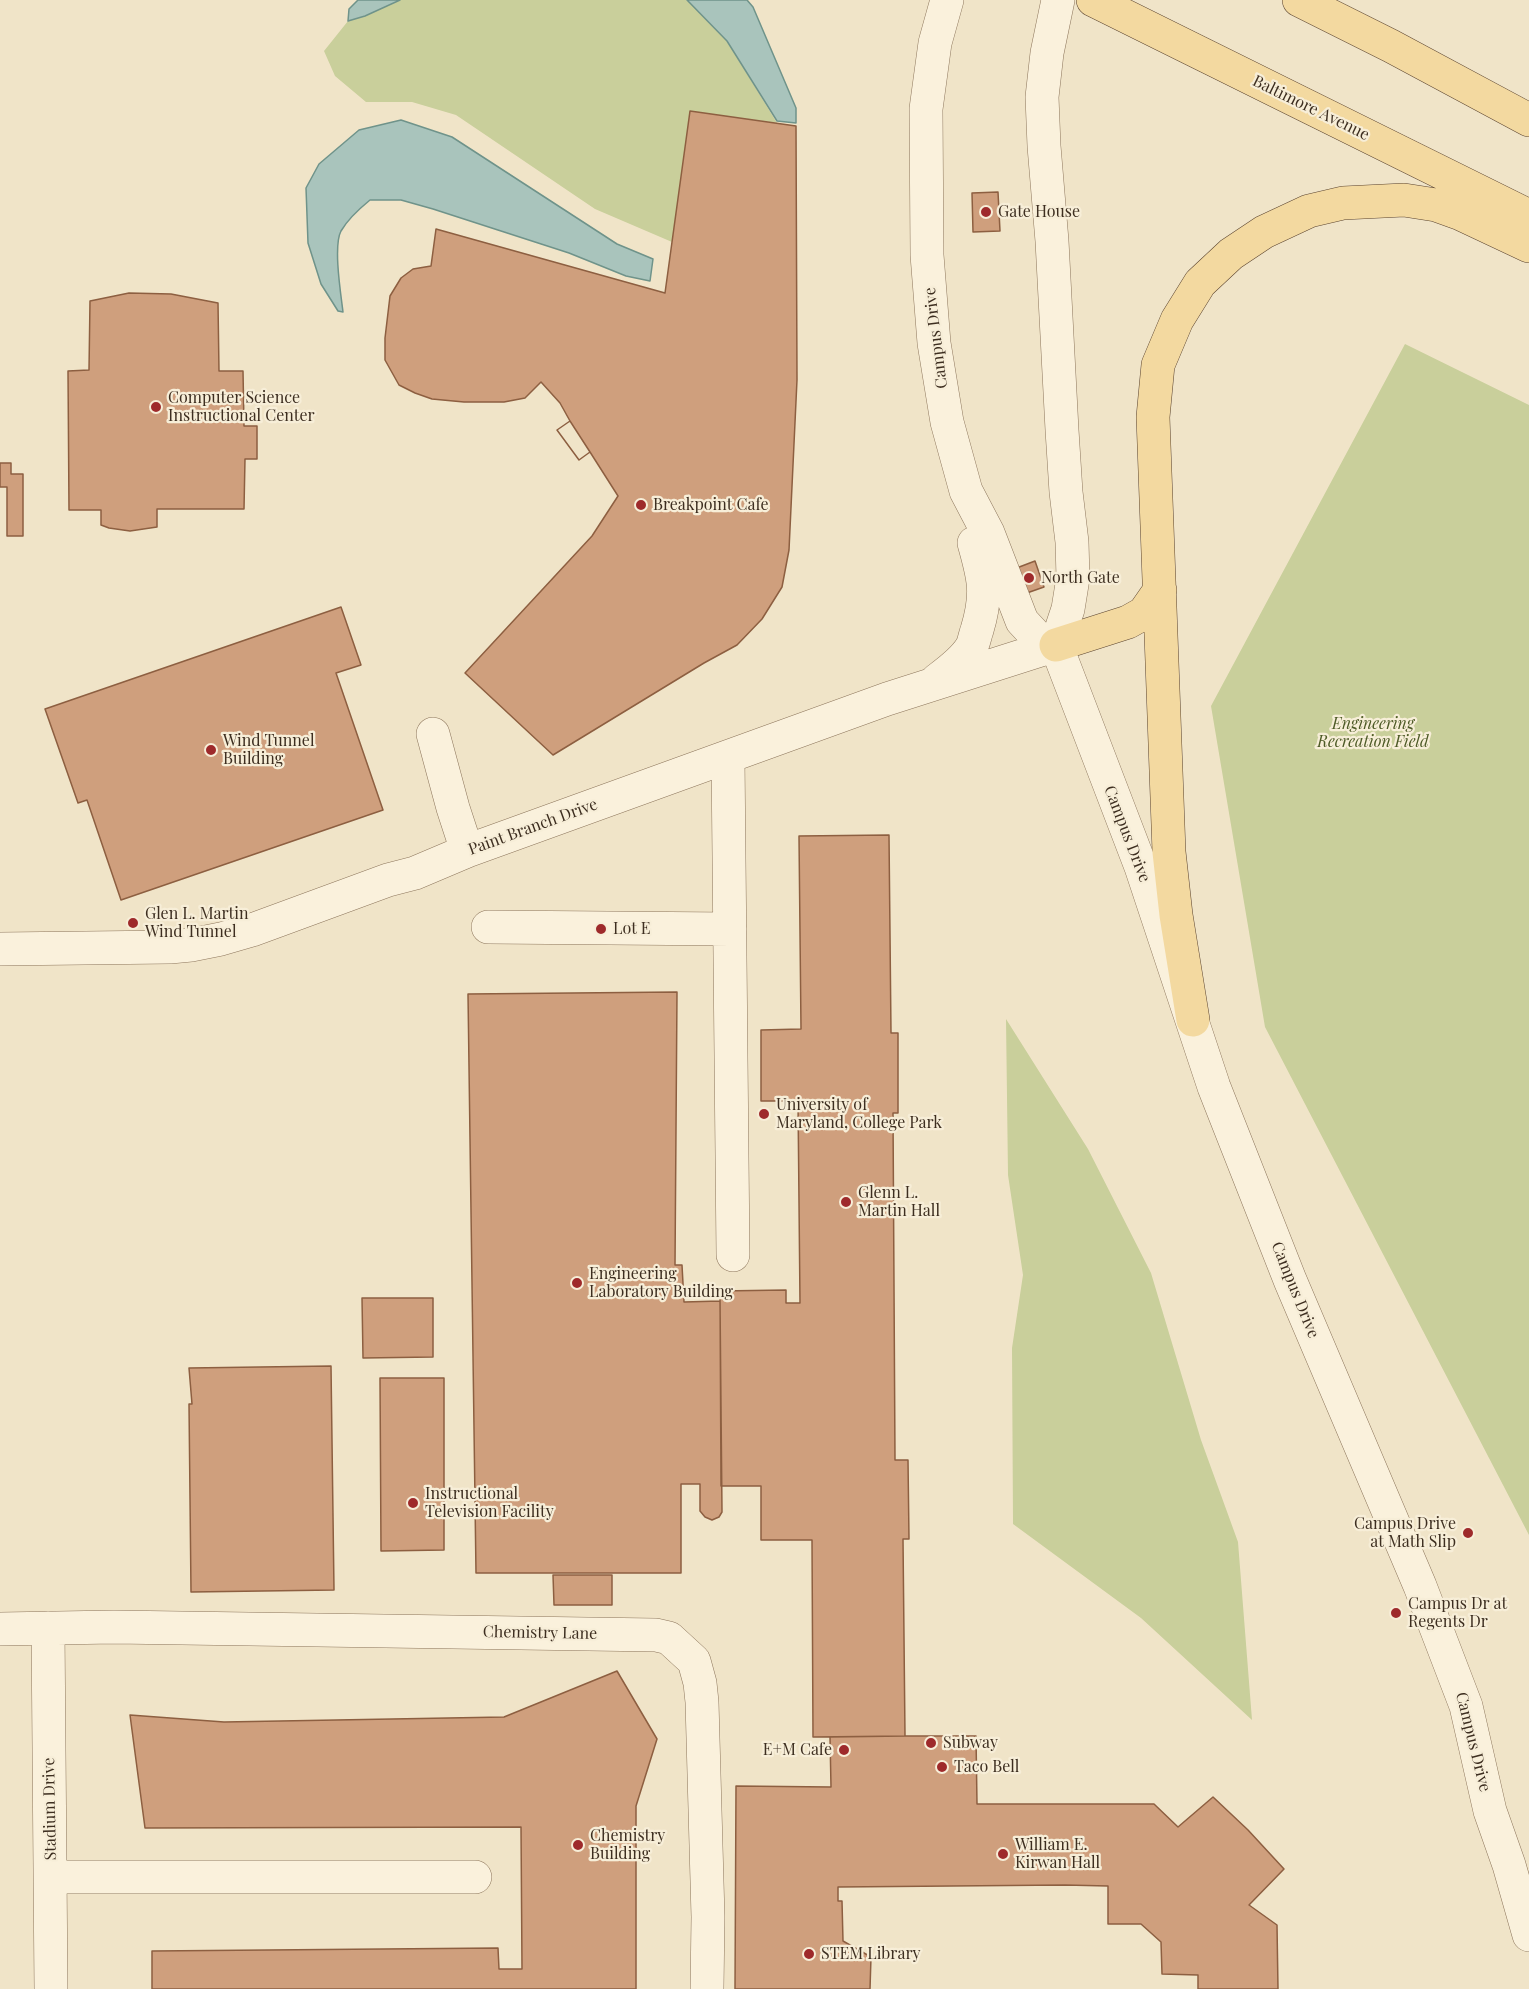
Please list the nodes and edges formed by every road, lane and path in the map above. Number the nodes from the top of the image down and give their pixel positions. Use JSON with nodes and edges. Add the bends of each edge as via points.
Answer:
{"nodes":[{"id":1,"x":947,"y":0,"type":"edge"},
{"id":2,"x":1058,"y":0,"type":"edge"},
{"id":3,"x":1093,"y":0,"type":"edge"},
{"id":4,"x":1299,"y":0,"type":"edge"},
{"id":5,"x":1529,"y":120,"type":"edge"},
{"id":6,"x":1529,"y":216,"type":"edge"},
{"id":7,"x":1529,"y":246,"type":"edge"},
{"id":8,"x":966,"y":490,"type":"junction"},
{"id":9,"x":1160,"y":590,"type":"junction"},
{"id":10,"x":1056,"y":645,"type":"junction"},
{"id":11,"x":929,"y":686,"type":"junction"},
{"id":12,"x":433,"y":734,"type":"dead end"},
{"id":13,"x":728,"y":758,"type":"junction"},
{"id":14,"x":467,"y":851,"type":"junction"},
{"id":15,"x":489,"y":927,"type":"dead end"},
{"id":16,"x":730,"y":929,"type":"junction"},
{"id":17,"x":0,"y":949,"type":"edge"},
{"id":18,"x":1193,"y":1020,"type":"junction"},
{"id":19,"x":733,"y":1255,"type":"dead end"},
{"id":20,"x":48,"y":1628,"type":"junction"},
{"id":21,"x":0,"y":1629,"type":"edge"},
{"id":22,"x":50,"y":1877,"type":"junction"},
{"id":23,"x":476,"y":1877,"type":"dead end"},
{"id":24,"x":1529,"y":1935,"type":"edge"},
{"id":25,"x":51,"y":1989,"type":"edge"},
{"id":26,"x":706,"y":1989,"type":"edge"}],
"edges":[{"from":1,"to":8,"type":"street","name":"Campus Drive","via":[[935,43],[926,109],[927,255],[934,343],[947,422]]},
{"from":2,"to":10,"type":"street","via":[[1042,97],[1073,578]]},
{"from":3,"to":6,"type":"main road","name":"Baltimore Avenue"},
{"from":4,"to":5,"type":"main road"},
{"from":7,"to":9,"type":"main road","via":[[1461,214],[1404,200],[1343,203],[1309,211],[1264,232],[1231,254],[1200,283],[1177,320],[1158,365],[1153,417]]},
{"from":8,"to":10,"type":"street","name":"Campus Drive","via":[[988,533],[1023,621],[1036,636]]},
{"from":8,"to":11,"type":"street","via":[[985,590],[981,617],[972,647]]},
{"from":9,"to":10,"type":"main road","via":[[1144,613],[1128,622]]},
{"from":9,"to":18,"type":"main road","via":[[1169,852]]},
{"from":10,"to":11,"type":"street","name":"Paint Branch Drive"},
{"from":10,"to":18,"type":"street","name":"Campus Drive","via":[[1141,867]]},
{"from":11,"to":13,"type":"street","name":"Paint Branch Drive"},
{"from":12,"to":14,"type":"street"},
{"from":13,"to":14,"type":"street","name":"Paint Branch Drive"},
{"from":13,"to":16,"type":"street"},
{"from":14,"to":17,"type":"street","name":"Paint Branch Drive","via":[[220,939],[170,947]]},
{"from":15,"to":16,"type":"street"},
{"from":16,"to":19,"type":"street"},
{"from":18,"to":24,"type":"street","name":"Campus Drive","via":[[1214,1087],[1290,1280],[1420,1586],[1466,1706],[1490,1811]]},
{"from":20,"to":21,"type":"street","name":"Chemistry Lane"},
{"from":20,"to":22,"type":"street","name":"Stadium Drive"},
{"from":20,"to":26,"type":"street","name":"Chemistry Lane","via":[[669,1638],[694,1661],[700,1683],[708,1917]]},
{"from":22,"to":23,"type":"street"},
{"from":22,"to":25,"type":"street","name":"Stadium Drive"}]}
